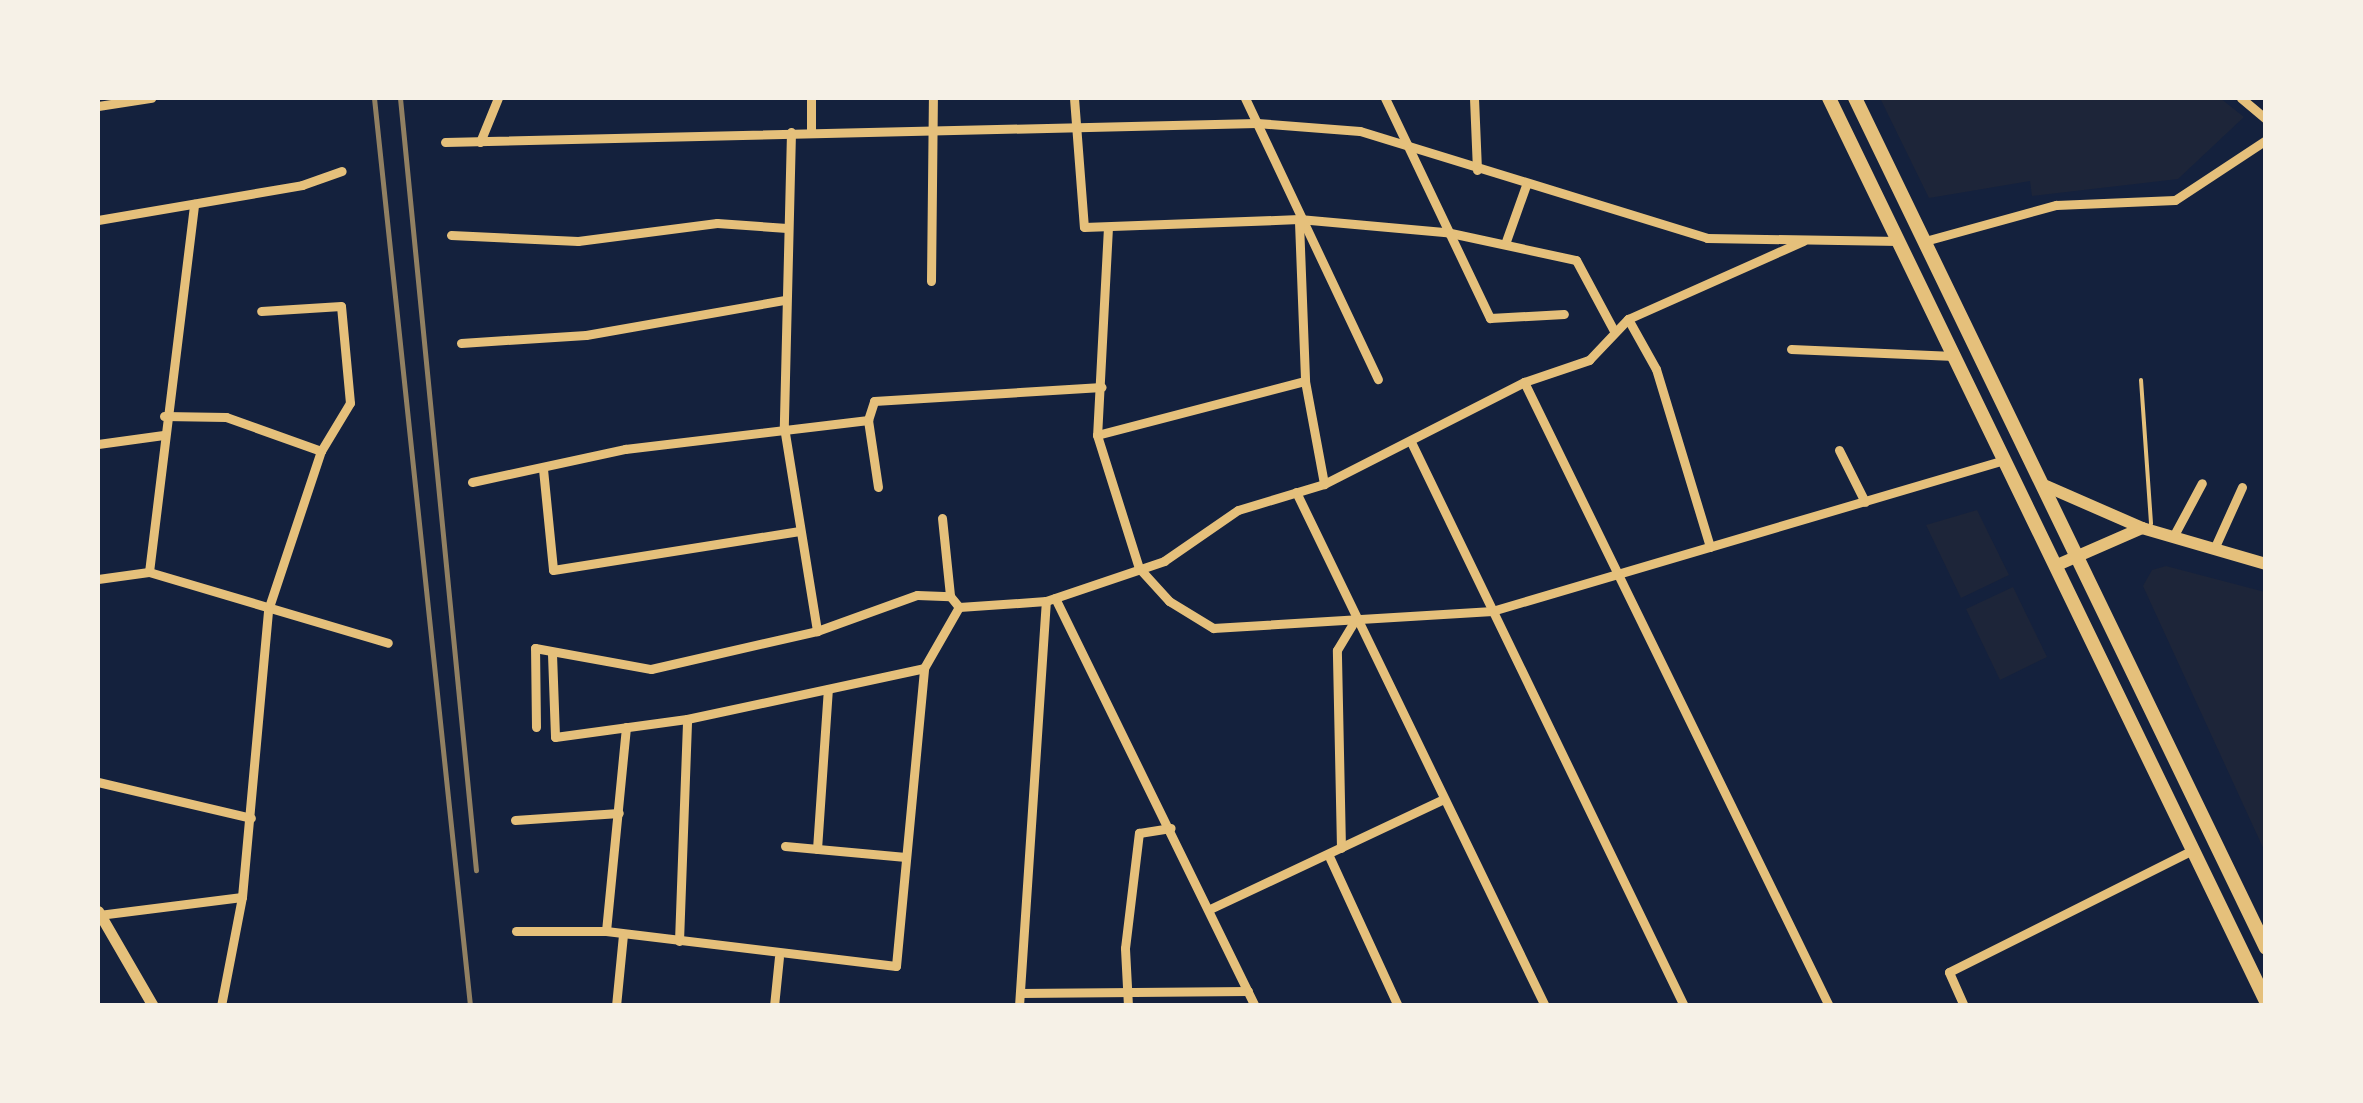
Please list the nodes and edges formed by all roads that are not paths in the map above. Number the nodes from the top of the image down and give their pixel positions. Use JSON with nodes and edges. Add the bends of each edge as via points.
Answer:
{"nodes":[{"id":1,"x":151,"y":98,"type":"edge"},
{"id":2,"x":498,"y":98,"type":"edge"},
{"id":3,"x":811,"y":98,"type":"edge"},
{"id":4,"x":933,"y":98,"type":"edge"},
{"id":5,"x":1074,"y":98,"type":"edge"},
{"id":6,"x":1245,"y":98,"type":"edge"},
{"id":7,"x":1385,"y":98,"type":"edge"},
{"id":8,"x":1474,"y":98,"type":"edge"},
{"id":9,"x":1829,"y":98,"type":"edge"},
{"id":10,"x":1855,"y":98,"type":"edge"},
{"id":11,"x":2241,"y":98,"type":"edge"},
{"id":12,"x":98,"y":106,"type":"edge"},
{"id":13,"x":2266,"y":119,"type":"edge"},
{"id":14,"x":1257,"y":123,"type":"junction"},
{"id":15,"x":934,"y":129,"type":"junction"},
{"id":16,"x":811,"y":130,"type":"junction"},
{"id":17,"x":791,"y":132,"type":"junction"},
{"id":18,"x":1078,"y":132,"type":"junction"},
{"id":19,"x":2266,"y":140,"type":"edge"},
{"id":20,"x":445,"y":142,"type":"dead end"},
{"id":21,"x":480,"y":142,"type":"junction"},
{"id":22,"x":1406,"y":144,"type":"junction"},
{"id":23,"x":342,"y":170,"type":"dead end"},
{"id":24,"x":1478,"y":170,"type":"junction"},
{"id":25,"x":1526,"y":185,"type":"junction"},
{"id":26,"x":194,"y":204,"type":"junction"},
{"id":27,"x":1298,"y":219,"type":"junction"},
{"id":28,"x":98,"y":220,"type":"edge"},
{"id":29,"x":1108,"y":226,"type":"junction"},
{"id":30,"x":787,"y":228,"type":"junction"},
{"id":31,"x":1446,"y":232,"type":"junction"},
{"id":32,"x":451,"y":235,"type":"dead end"},
{"id":33,"x":1806,"y":240,"type":"junction"},
{"id":34,"x":1898,"y":241,"type":"junction"},
{"id":35,"x":1925,"y":241,"type":"junction"},
{"id":36,"x":1505,"y":244,"type":"junction"},
{"id":37,"x":931,"y":281,"type":"dead end"},
{"id":38,"x":785,"y":300,"type":"junction"},
{"id":39,"x":261,"y":311,"type":"dead end"},
{"id":40,"x":1564,"y":314,"type":"dead end"},
{"id":41,"x":1628,"y":320,"type":"junction"},
{"id":42,"x":1614,"y":331,"type":"junction"},
{"id":43,"x":461,"y":343,"type":"dead end"},
{"id":44,"x":1791,"y":349,"type":"dead end"},
{"id":45,"x":1954,"y":356,"type":"junction"},
{"id":46,"x":1378,"y":379,"type":"dead end"},
{"id":47,"x":2140,"y":380,"type":"dead end"},
{"id":48,"x":1304,"y":381,"type":"junction"},
{"id":49,"x":1524,"y":382,"type":"junction"},
{"id":50,"x":1102,"y":387,"type":"junction"},
{"id":51,"x":164,"y":416,"type":"junction"},
{"id":52,"x":868,"y":420,"type":"junction"},
{"id":53,"x":784,"y":427,"type":"junction"},
{"id":54,"x":162,"y":435,"type":"junction"},
{"id":55,"x":1097,"y":435,"type":"junction"},
{"id":56,"x":98,"y":444,"type":"edge"},
{"id":57,"x":1412,"y":444,"type":"junction"},
{"id":58,"x":321,"y":450,"type":"junction"},
{"id":59,"x":1839,"y":450,"type":"dead end"},
{"id":60,"x":2004,"y":460,"type":"junction"},
{"id":61,"x":543,"y":469,"type":"junction"},
{"id":62,"x":472,"y":482,"type":"dead end"},
{"id":63,"x":2202,"y":482,"type":"dead end"},
{"id":64,"x":1324,"y":484,"type":"junction"},
{"id":65,"x":2046,"y":486,"type":"junction"},
{"id":66,"x":2242,"y":486,"type":"dead end"},
{"id":67,"x":878,"y":487,"type":"dead end"},
{"id":68,"x":1296,"y":492,"type":"junction"},
{"id":69,"x":1865,"y":502,"type":"junction"},
{"id":70,"x":942,"y":518,"type":"dead end"},
{"id":71,"x":2146,"y":529,"type":"junction"},
{"id":72,"x":798,"y":532,"type":"junction"},
{"id":73,"x":2172,"y":537,"type":"junction"},
{"id":74,"x":1710,"y":547,"type":"junction"},
{"id":75,"x":2214,"y":549,"type":"junction"},
{"id":76,"x":2079,"y":556,"type":"junction"},
{"id":77,"x":2266,"y":564,"type":"edge"},
{"id":78,"x":2056,"y":566,"type":"junction"},
{"id":79,"x":1140,"y":568,"type":"junction"},
{"id":80,"x":149,"y":572,"type":"junction"},
{"id":81,"x":1618,"y":574,"type":"junction"},
{"id":82,"x":98,"y":579,"type":"edge"},
{"id":83,"x":950,"y":596,"type":"junction"},
{"id":84,"x":1050,"y":600,"type":"junction"},
{"id":85,"x":959,"y":607,"type":"junction"},
{"id":86,"x":268,"y":610,"type":"junction"},
{"id":87,"x":1492,"y":611,"type":"junction"},
{"id":88,"x":1354,"y":620,"type":"junction"},
{"id":89,"x":817,"y":631,"type":"junction"},
{"id":90,"x":388,"y":643,"type":"dead end"},
{"id":91,"x":552,"y":654,"type":"junction"},
{"id":92,"x":924,"y":668,"type":"junction"},
{"id":93,"x":828,"y":688,"type":"junction"},
{"id":94,"x":687,"y":719,"type":"junction"},
{"id":95,"x":536,"y":727,"type":"dead end"},
{"id":96,"x":626,"y":727,"type":"junction"},
{"id":97,"x":98,"y":782,"type":"edge"},
{"id":98,"x":1442,"y":800,"type":"junction"},
{"id":99,"x":619,"y":813,"type":"junction"},
{"id":100,"x":251,"y":818,"type":"junction"},
{"id":101,"x":515,"y":820,"type":"dead end"},
{"id":102,"x":1171,"y":828,"type":"junction"},
{"id":103,"x":785,"y":846,"type":"dead end"},
{"id":104,"x":1341,"y":848,"type":"junction"},
{"id":105,"x":817,"y":849,"type":"junction"},
{"id":106,"x":2193,"y":850,"type":"junction"},
{"id":107,"x":1328,"y":854,"type":"junction"},
{"id":108,"x":906,"y":857,"type":"junction"},
{"id":109,"x":242,"y":897,"type":"junction"},
{"id":110,"x":1212,"y":908,"type":"junction"},
{"id":111,"x":98,"y":913,"type":"edge"},
{"id":112,"x":516,"y":931,"type":"dead end"},
{"id":113,"x":606,"y":931,"type":"junction"},
{"id":114,"x":622,"y":934,"type":"junction"},
{"id":115,"x":678,"y":941,"type":"junction"},
{"id":116,"x":2266,"y":948,"type":"edge"},
{"id":117,"x":779,"y":957,"type":"junction"},
{"id":118,"x":1248,"y":991,"type":"junction"},
{"id":119,"x":1020,"y":993,"type":"junction"},
{"id":120,"x":1128,"y":993,"type":"junction"},
{"id":121,"x":2266,"y":1001,"type":"edge"},
{"id":122,"x":153,"y":1006,"type":"edge"},
{"id":123,"x":221,"y":1006,"type":"edge"},
{"id":124,"x":616,"y":1006,"type":"edge"},
{"id":125,"x":774,"y":1006,"type":"edge"},
{"id":126,"x":1019,"y":1006,"type":"edge"},
{"id":127,"x":1128,"y":1006,"type":"edge"},
{"id":128,"x":1255,"y":1006,"type":"edge"},
{"id":129,"x":1398,"y":1006,"type":"edge"},
{"id":130,"x":1544,"y":1006,"type":"edge"},
{"id":131,"x":1684,"y":1006,"type":"edge"},
{"id":132,"x":1829,"y":1006,"type":"edge"},
{"id":133,"x":1964,"y":1006,"type":"edge"}],
"edges":[{"from":1,"to":12,"type":"street"},
{"from":2,"to":21,"type":"street"},
{"from":3,"to":16,"type":"street"},
{"from":4,"to":15,"type":"street"},
{"from":5,"to":18,"type":"street"},
{"from":6,"to":14,"type":"street"},
{"from":7,"to":22,"type":"street"},
{"from":8,"to":24,"type":"street"},
{"from":9,"to":34,"type":"main road"},
{"from":10,"to":35,"type":"main road"},
{"from":11,"to":13,"type":"street"},
{"from":14,"to":18,"type":"street"},
{"from":14,"to":22,"type":"street","via":[[1360,132]]},
{"from":14,"to":27,"type":"street"},
{"from":15,"to":16,"type":"street"},
{"from":15,"to":18,"type":"street"},
{"from":15,"to":37,"type":"street"},
{"from":16,"to":17,"type":"street"},
{"from":17,"to":21,"type":"street"},
{"from":17,"to":30,"type":"street"},
{"from":18,"to":29,"type":"street","via":[[1084,227]]},
{"from":19,"to":35,"type":"street","via":[[2175,200],[2056,206]]},
{"from":20,"to":21,"type":"street"},
{"from":22,"to":24,"type":"street"},
{"from":22,"to":31,"type":"street"},
{"from":23,"to":26,"type":"street","via":[[302,185]]},
{"from":24,"to":25,"type":"street"},
{"from":25,"to":33,"type":"street","via":[[1707,238]]},
{"from":25,"to":36,"type":"street"},
{"from":26,"to":28,"type":"street"},
{"from":26,"to":51,"type":"street"},
{"from":27,"to":29,"type":"street"},
{"from":27,"to":31,"type":"street"},
{"from":27,"to":46,"type":"street"},
{"from":27,"to":48,"type":"street"},
{"from":29,"to":50,"type":"street"},
{"from":30,"to":32,"type":"street","via":[[717,223],[578,241]]},
{"from":30,"to":38,"type":"street"},
{"from":31,"to":36,"type":"street"},
{"from":31,"to":40,"type":"street","via":[[1490,318]]},
{"from":33,"to":34,"type":"street"},
{"from":33,"to":41,"type":"street"},
{"from":34,"to":45,"type":"main road"},
{"from":35,"to":65,"type":"main road"},
{"from":36,"to":42,"type":"street","via":[[1576,260]]},
{"from":38,"to":43,"type":"street","via":[[586,335]]},
{"from":38,"to":53,"type":"street"},
{"from":39,"to":58,"type":"street","via":[[341,306],[350,404]]},
{"from":41,"to":42,"type":"street"},
{"from":41,"to":74,"type":"street","via":[[1656,369]]},
{"from":42,"to":49,"type":"street","via":[[1590,360]]},
{"from":44,"to":45,"type":"street"},
{"from":45,"to":60,"type":"main road"},
{"from":47,"to":71,"type":"lane"},
{"from":48,"to":55,"type":"street"},
{"from":48,"to":64,"type":"street"},
{"from":49,"to":57,"type":"street"},
{"from":49,"to":81,"type":"street"},
{"from":50,"to":52,"type":"street","via":[[874,401]]},
{"from":50,"to":55,"type":"street"},
{"from":51,"to":54,"type":"street"},
{"from":51,"to":58,"type":"street","via":[[226,417]]},
{"from":52,"to":53,"type":"street"},
{"from":52,"to":67,"type":"street"},
{"from":53,"to":61,"type":"street","via":[[626,448]]},
{"from":53,"to":72,"type":"street"},
{"from":54,"to":56,"type":"street"},
{"from":54,"to":80,"type":"street"},
{"from":55,"to":79,"type":"street"},
{"from":57,"to":64,"type":"street"},
{"from":57,"to":87,"type":"street"},
{"from":58,"to":86,"type":"street"},
{"from":59,"to":69,"type":"street"},
{"from":60,"to":69,"type":"street"},
{"from":60,"to":78,"type":"main road"},
{"from":61,"to":62,"type":"street"},
{"from":61,"to":72,"type":"street","via":[[553,570]]},
{"from":63,"to":73,"type":"street"},
{"from":64,"to":68,"type":"street"},
{"from":65,"to":71,"type":"main road"},
{"from":65,"to":76,"type":"main road"},
{"from":66,"to":75,"type":"street"},
{"from":68,"to":79,"type":"street","via":[[1238,510],[1164,561]]},
{"from":68,"to":88,"type":"street"},
{"from":69,"to":74,"type":"street"},
{"from":70,"to":83,"type":"street"},
{"from":71,"to":73,"type":"main road"},
{"from":71,"to":76,"type":"main road"},
{"from":72,"to":89,"type":"street"},
{"from":73,"to":75,"type":"main road"},
{"from":74,"to":81,"type":"street"},
{"from":75,"to":77,"type":"main road"},
{"from":76,"to":78,"type":"main road"},
{"from":76,"to":116,"type":"main road"},
{"from":78,"to":106,"type":"main road"},
{"from":79,"to":84,"type":"street"},
{"from":79,"to":88,"type":"street","via":[[1169,602],[1213,628]]},
{"from":80,"to":82,"type":"street"},
{"from":80,"to":86,"type":"street"},
{"from":81,"to":87,"type":"street"},
{"from":81,"to":132,"type":"street"},
{"from":83,"to":85,"type":"street"},
{"from":83,"to":89,"type":"street","via":[[917,595]]},
{"from":84,"to":85,"type":"street"},
{"from":84,"to":102,"type":"street"},
{"from":84,"to":119,"type":"street"},
{"from":85,"to":92,"type":"street"},
{"from":86,"to":90,"type":"street"},
{"from":86,"to":100,"type":"street"},
{"from":87,"to":88,"type":"street"},
{"from":87,"to":131,"type":"street"},
{"from":88,"to":98,"type":"street"},
{"from":88,"to":104,"type":"street","via":[[1337,650]]},
{"from":89,"to":91,"type":"street","via":[[651,669]]},
{"from":91,"to":95,"type":"street","via":[[535,648]]},
{"from":91,"to":96,"type":"street","via":[[554,737]]},
{"from":92,"to":93,"type":"street"},
{"from":92,"to":108,"type":"street"},
{"from":93,"to":94,"type":"street"},
{"from":93,"to":105,"type":"street"},
{"from":94,"to":96,"type":"street"},
{"from":94,"to":115,"type":"street"},
{"from":96,"to":99,"type":"street"},
{"from":97,"to":100,"type":"street"},
{"from":98,"to":104,"type":"street"},
{"from":98,"to":130,"type":"street"},
{"from":99,"to":101,"type":"street"},
{"from":99,"to":113,"type":"street"},
{"from":100,"to":109,"type":"street"},
{"from":102,"to":110,"type":"street"},
{"from":102,"to":120,"type":"street","via":[[1139,834],[1125,948]]},
{"from":103,"to":105,"type":"street"},
{"from":104,"to":107,"type":"street"},
{"from":105,"to":108,"type":"street"},
{"from":106,"to":121,"type":"main road"},
{"from":106,"to":133,"type":"street","via":[[1949,972]]},
{"from":107,"to":110,"type":"street"},
{"from":107,"to":129,"type":"street"},
{"from":108,"to":117,"type":"street","via":[[896,966]]},
{"from":109,"to":111,"type":"street"},
{"from":109,"to":123,"type":"street"},
{"from":110,"to":118,"type":"street"},
{"from":111,"to":122,"type":"street"},
{"from":112,"to":113,"type":"street"},
{"from":113,"to":114,"type":"street"},
{"from":114,"to":115,"type":"street"},
{"from":114,"to":124,"type":"street"},
{"from":115,"to":117,"type":"street"},
{"from":117,"to":125,"type":"street"},
{"from":118,"to":120,"type":"street"},
{"from":118,"to":128,"type":"street"},
{"from":119,"to":120,"type":"street"},
{"from":119,"to":126,"type":"street"},
{"from":120,"to":127,"type":"street"}]}
